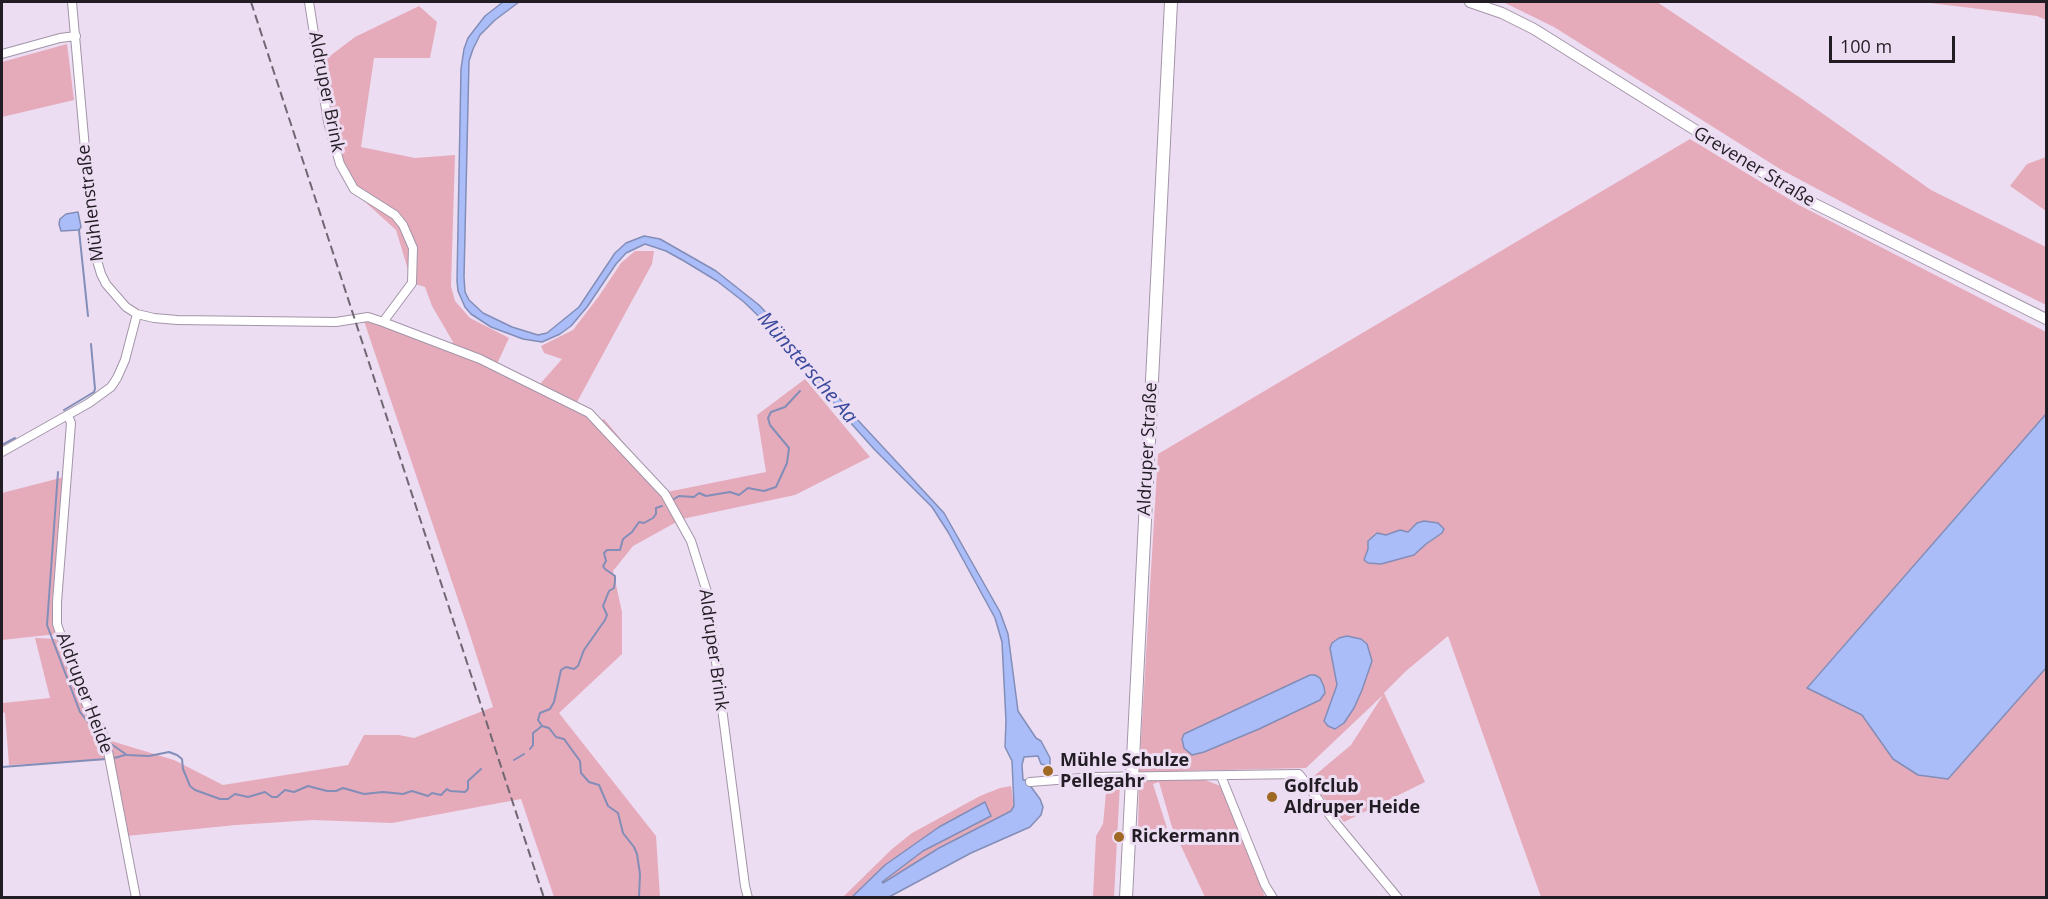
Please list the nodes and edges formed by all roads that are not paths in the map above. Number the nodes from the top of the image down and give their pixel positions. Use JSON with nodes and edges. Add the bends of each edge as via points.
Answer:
{"nodes":[{"id":1,"x":72,"y":2,"type":"edge"},
{"id":2,"x":309,"y":2,"type":"edge"},
{"id":3,"x":1171,"y":2,"type":"edge"},
{"id":4,"x":1470,"y":2,"type":"edge"},
{"id":5,"x":76,"y":36,"type":"junction"},
{"id":6,"x":2,"y":54,"type":"edge"},
{"id":7,"x":137,"y":314,"type":"junction"},
{"id":8,"x":2046,"y":320,"type":"edge"},
{"id":9,"x":383,"y":322,"type":"junction"},
{"id":10,"x":68,"y":416,"type":"junction"},
{"id":11,"x":2,"y":452,"type":"edge"},
{"id":12,"x":1132,"y":776,"type":"junction"},
{"id":13,"x":1221,"y":776,"type":"junction"},
{"id":14,"x":1030,"y":782,"type":"dead end"},
{"id":15,"x":136,"y":897,"type":"edge"},
{"id":16,"x":748,"y":897,"type":"edge"},
{"id":17,"x":1126,"y":897,"type":"edge"},
{"id":18,"x":1273,"y":897,"type":"edge"},
{"id":19,"x":1398,"y":897,"type":"edge"}],
"edges":[{"from":1,"to":5,"type":"street","name":"Mühlenstraße"},
{"from":2,"to":9,"type":"street","name":"Aldruper Brink","via":[[328,122],[340,164],[354,189],[395,215],[413,248],[412,283]]},
{"from":3,"to":12,"type":"main road","name":"Aldruper Straße"},
{"from":4,"to":8,"type":"street","name":"Grevener Straße","via":[[1534,29],[1807,200]]},
{"from":5,"to":6,"type":"street"},
{"from":5,"to":7,"type":"street","name":"Mühlenstraße","via":[[94,250],[106,284]]},
{"from":7,"to":9,"type":"street","name":"Aldruper Brink","via":[[177,320],[336,322],[368,317]]},
{"from":7,"to":10,"type":"street","via":[[117,378],[102,395]]},
{"from":9,"to":16,"type":"street","name":"Aldruper Brink","via":[[480,359],[589,413],[665,494],[691,541],[707,592]]},
{"from":10,"to":11,"type":"street"},
{"from":10,"to":15,"type":"street","name":"Aldruper Heide","via":[[71,423],[57,624],[77,683],[107,746]]},
{"from":12,"to":13,"type":"street"},
{"from":12,"to":14,"type":"street"},
{"from":12,"to":17,"type":"main road","name":"Aldruper Straße"},
{"from":13,"to":18,"type":"street","via":[[1264,885]]},
{"from":13,"to":19,"type":"street","via":[[1299,774]]}]}
